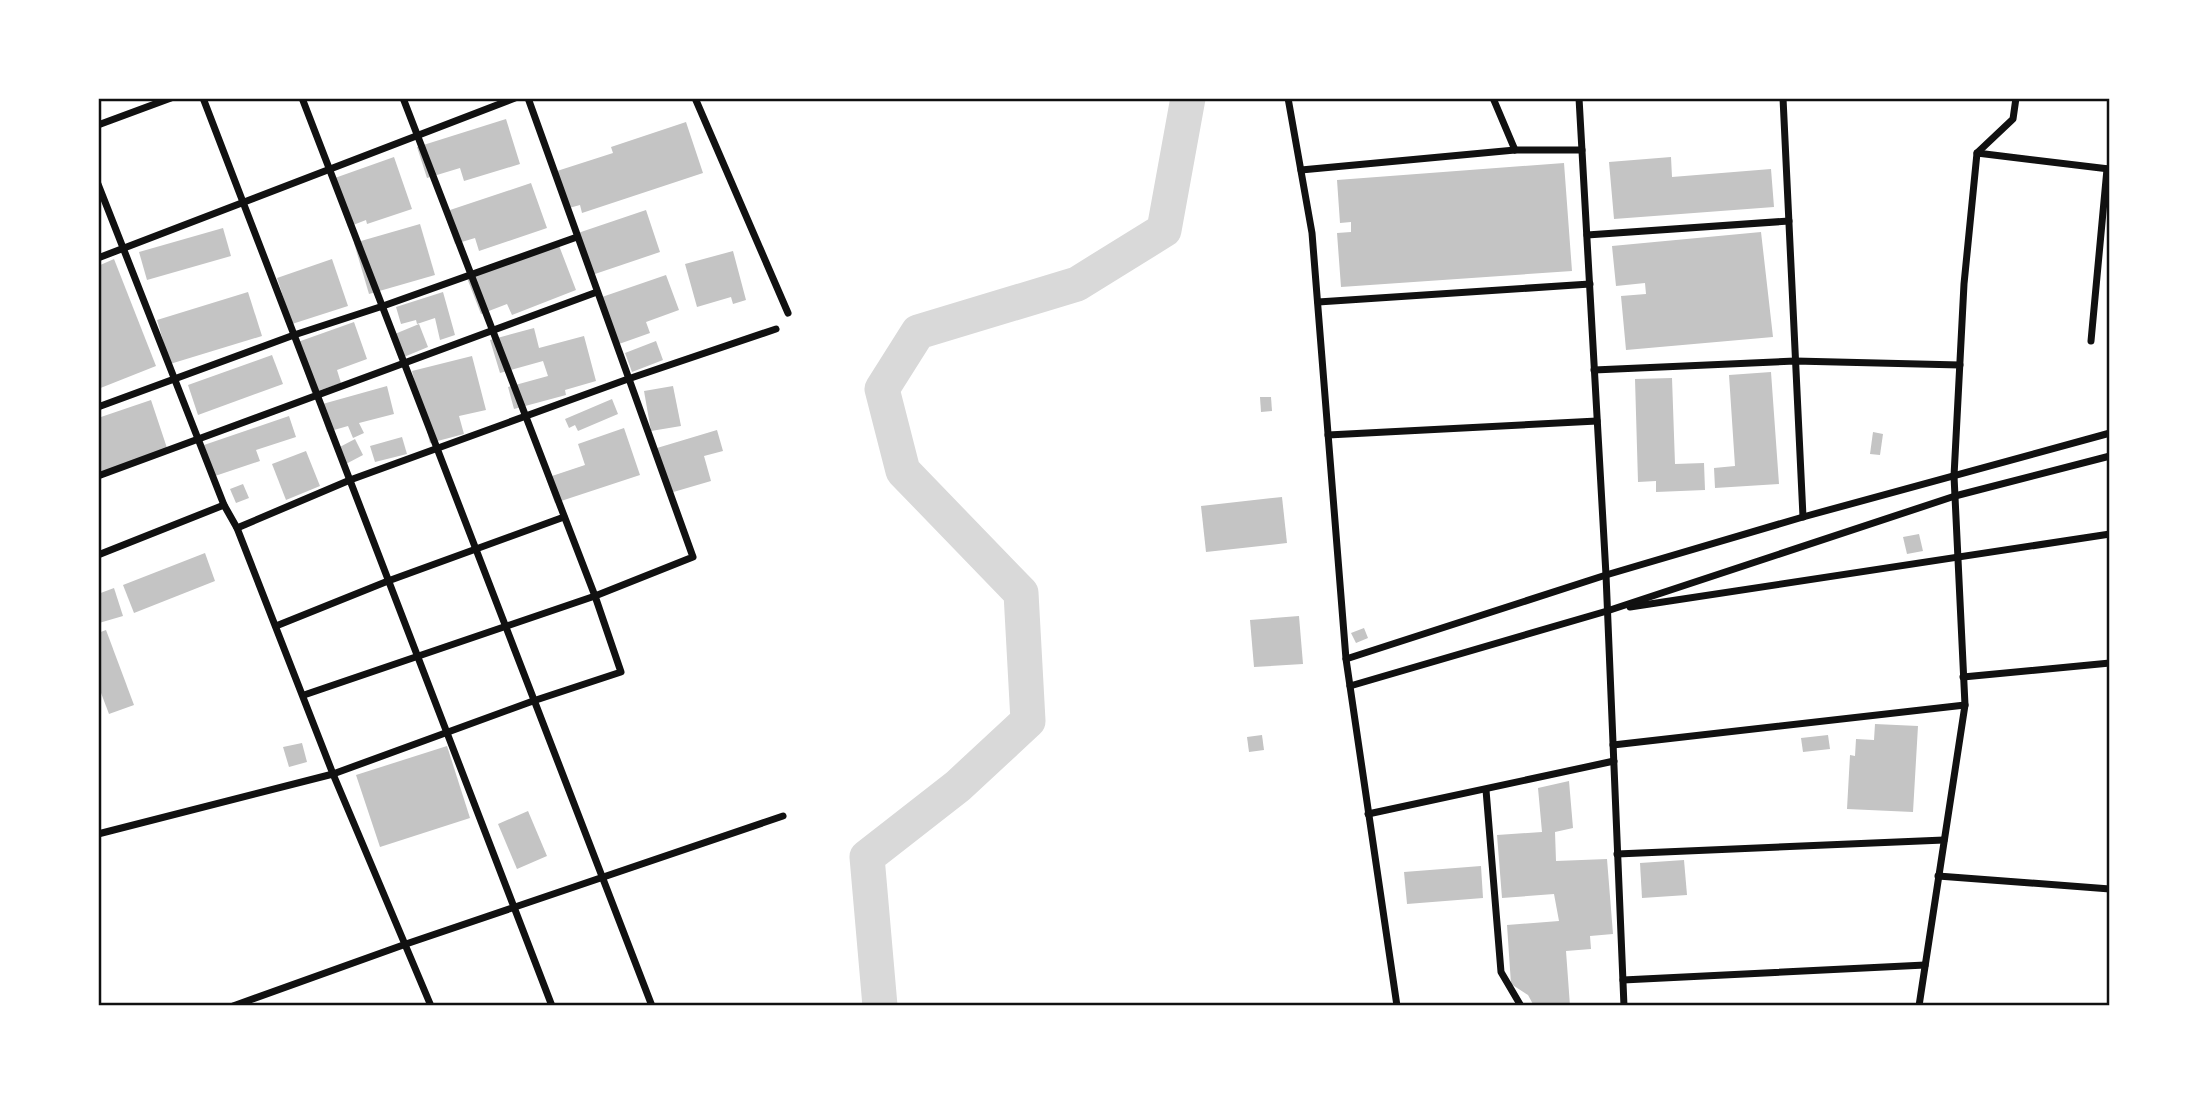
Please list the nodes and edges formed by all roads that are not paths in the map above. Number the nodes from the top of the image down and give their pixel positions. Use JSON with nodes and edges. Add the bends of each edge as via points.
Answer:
{"nodes":[{"id":1,"x":172,"y":98,"type":"edge"},
{"id":2,"x":203,"y":98,"type":"edge"},
{"id":3,"x":302,"y":98,"type":"edge"},
{"id":4,"x":403,"y":98,"type":"edge"},
{"id":5,"x":516,"y":98,"type":"edge"},
{"id":6,"x":527,"y":98,"type":"edge"},
{"id":7,"x":695,"y":98,"type":"edge"},
{"id":8,"x":1289,"y":98,"type":"edge"},
{"id":9,"x":1493,"y":98,"type":"edge"},
{"id":10,"x":1579,"y":98,"type":"edge"},
{"id":11,"x":1783,"y":98,"type":"edge"},
{"id":12,"x":2016,"y":98,"type":"edge"},
{"id":13,"x":98,"y":125,"type":"edge"},
{"id":14,"x":418,"y":135,"type":"junction"},
{"id":15,"x":1515,"y":150,"type":"junction"},
{"id":16,"x":1582,"y":150,"type":"junction"},
{"id":17,"x":1976,"y":153,"type":"junction"},
{"id":18,"x":330,"y":169,"type":"junction"},
{"id":19,"x":2108,"y":169,"type":"edge"},
{"id":20,"x":1301,"y":170,"type":"junction"},
{"id":21,"x":98,"y":184,"type":"edge"},
{"id":22,"x":243,"y":202,"type":"junction"},
{"id":23,"x":1789,"y":221,"type":"junction"},
{"id":24,"x":1587,"y":235,"type":"junction"},
{"id":25,"x":577,"y":237,"type":"junction"},
{"id":26,"x":122,"y":249,"type":"junction"},
{"id":27,"x":98,"y":258,"type":"edge"},
{"id":28,"x":471,"y":275,"type":"junction"},
{"id":29,"x":1590,"y":284,"type":"junction"},
{"id":30,"x":597,"y":292,"type":"junction"},
{"id":31,"x":1318,"y":302,"type":"junction"},
{"id":32,"x":383,"y":306,"type":"junction"},
{"id":33,"x":788,"y":313,"type":"dead end"},
{"id":34,"x":776,"y":329,"type":"dead end"},
{"id":35,"x":493,"y":331,"type":"junction"},
{"id":36,"x":294,"y":335,"type":"junction"},
{"id":37,"x":2091,"y":341,"type":"dead end"},
{"id":38,"x":1795,"y":361,"type":"junction"},
{"id":39,"x":404,"y":363,"type":"junction"},
{"id":40,"x":1959,"y":365,"type":"junction"},
{"id":41,"x":1594,"y":370,"type":"junction"},
{"id":42,"x":175,"y":379,"type":"junction"},
{"id":43,"x":628,"y":379,"type":"junction"},
{"id":44,"x":317,"y":396,"type":"junction"},
{"id":45,"x":98,"y":407,"type":"edge"},
{"id":46,"x":526,"y":416,"type":"junction"},
{"id":47,"x":1597,"y":421,"type":"junction"},
{"id":48,"x":2110,"y":433,"type":"edge"},
{"id":49,"x":1328,"y":435,"type":"junction"},
{"id":50,"x":200,"y":439,"type":"junction"},
{"id":51,"x":437,"y":449,"type":"junction"},
{"id":52,"x":2110,"y":456,"type":"edge"},
{"id":53,"x":98,"y":476,"type":"edge"},
{"id":54,"x":1954,"y":476,"type":"junction"},
{"id":55,"x":350,"y":480,"type":"junction"},
{"id":56,"x":1955,"y":496,"type":"junction"},
{"id":57,"x":225,"y":505,"type":"junction"},
{"id":58,"x":564,"y":517,"type":"junction"},
{"id":59,"x":1803,"y":517,"type":"junction"},
{"id":60,"x":237,"y":528,"type":"junction"},
{"id":61,"x":2110,"y":534,"type":"edge"},
{"id":62,"x":476,"y":549,"type":"junction"},
{"id":63,"x":98,"y":555,"type":"edge"},
{"id":64,"x":1958,"y":557,"type":"junction"},
{"id":65,"x":1606,"y":575,"type":"junction"},
{"id":66,"x":388,"y":581,"type":"junction"},
{"id":67,"x":595,"y":596,"type":"junction"},
{"id":68,"x":1607,"y":611,"type":"junction"},
{"id":69,"x":276,"y":626,"type":"junction"},
{"id":70,"x":505,"y":626,"type":"junction"},
{"id":71,"x":417,"y":656,"type":"junction"},
{"id":72,"x":1346,"y":659,"type":"junction"},
{"id":73,"x":2110,"y":663,"type":"edge"},
{"id":74,"x":1963,"y":677,"type":"junction"},
{"id":75,"x":1349,"y":686,"type":"junction"},
{"id":76,"x":304,"y":695,"type":"junction"},
{"id":77,"x":533,"y":701,"type":"junction"},
{"id":78,"x":1965,"y":705,"type":"junction"},
{"id":79,"x":447,"y":733,"type":"junction"},
{"id":80,"x":1613,"y":745,"type":"junction"},
{"id":81,"x":1614,"y":761,"type":"junction"},
{"id":82,"x":333,"y":774,"type":"junction"},
{"id":83,"x":1486,"y":790,"type":"junction"},
{"id":84,"x":1368,"y":814,"type":"junction"},
{"id":85,"x":783,"y":816,"type":"dead end"},
{"id":86,"x":98,"y":834,"type":"edge"},
{"id":87,"x":1944,"y":840,"type":"junction"},
{"id":88,"x":1617,"y":853,"type":"junction"},
{"id":89,"x":1938,"y":876,"type":"junction"},
{"id":90,"x":602,"y":877,"type":"junction"},
{"id":91,"x":2110,"y":889,"type":"edge"},
{"id":92,"x":514,"y":908,"type":"junction"},
{"id":93,"x":405,"y":944,"type":"junction"},
{"id":94,"x":1925,"y":965,"type":"junction"},
{"id":95,"x":1623,"y":980,"type":"junction"},
{"id":96,"x":235,"y":1006,"type":"edge"},
{"id":97,"x":431,"y":1006,"type":"edge"},
{"id":98,"x":552,"y":1006,"type":"edge"},
{"id":99,"x":652,"y":1006,"type":"edge"},
{"id":100,"x":1397,"y":1006,"type":"edge"},
{"id":101,"x":1521,"y":1006,"type":"edge"},
{"id":102,"x":1624,"y":1006,"type":"edge"},
{"id":103,"x":1919,"y":1006,"type":"edge"}],
"edges":[{"from":1,"to":13,"type":"street"},
{"from":2,"to":22,"type":"street"},
{"from":3,"to":18,"type":"street"},
{"from":4,"to":14,"type":"street"},
{"from":5,"to":14,"type":"street"},
{"from":6,"to":25,"type":"street"},
{"from":7,"to":33,"type":"street"},
{"from":8,"to":20,"type":"street"},
{"from":9,"to":15,"type":"street"},
{"from":10,"to":16,"type":"street"},
{"from":11,"to":23,"type":"street"},
{"from":12,"to":17,"type":"street","via":[[2013,119]]},
{"from":14,"to":18,"type":"street"},
{"from":14,"to":28,"type":"street"},
{"from":15,"to":16,"type":"street"},
{"from":15,"to":20,"type":"street"},
{"from":16,"to":24,"type":"street"},
{"from":17,"to":19,"type":"street"},
{"from":17,"to":40,"type":"street"},
{"from":18,"to":22,"type":"street"},
{"from":18,"to":32,"type":"street"},
{"from":19,"to":37,"type":"street"},
{"from":20,"to":31,"type":"street"},
{"from":21,"to":26,"type":"street"},
{"from":22,"to":26,"type":"street"},
{"from":22,"to":36,"type":"street"},
{"from":23,"to":24,"type":"street"},
{"from":23,"to":38,"type":"street"},
{"from":24,"to":29,"type":"street"},
{"from":25,"to":28,"type":"street"},
{"from":25,"to":30,"type":"street"},
{"from":26,"to":27,"type":"street"},
{"from":26,"to":42,"type":"street"},
{"from":28,"to":32,"type":"street"},
{"from":28,"to":35,"type":"street"},
{"from":29,"to":31,"type":"street"},
{"from":29,"to":41,"type":"street"},
{"from":30,"to":35,"type":"street"},
{"from":30,"to":43,"type":"street"},
{"from":31,"to":49,"type":"street"},
{"from":32,"to":36,"type":"street"},
{"from":32,"to":39,"type":"street"},
{"from":34,"to":43,"type":"street"},
{"from":35,"to":39,"type":"street"},
{"from":35,"to":46,"type":"street"},
{"from":36,"to":42,"type":"street"},
{"from":36,"to":44,"type":"street"},
{"from":38,"to":40,"type":"street"},
{"from":38,"to":41,"type":"street"},
{"from":38,"to":59,"type":"street"},
{"from":39,"to":44,"type":"street"},
{"from":39,"to":51,"type":"street"},
{"from":40,"to":54,"type":"street"},
{"from":41,"to":47,"type":"street"},
{"from":42,"to":45,"type":"street"},
{"from":42,"to":50,"type":"street"},
{"from":43,"to":46,"type":"street"},
{"from":43,"to":67,"type":"street","via":[[693,557]]},
{"from":44,"to":50,"type":"street"},
{"from":44,"to":55,"type":"street"},
{"from":46,"to":51,"type":"street"},
{"from":46,"to":58,"type":"street"},
{"from":47,"to":49,"type":"street"},
{"from":47,"to":65,"type":"street"},
{"from":48,"to":54,"type":"street"},
{"from":49,"to":72,"type":"street"},
{"from":50,"to":53,"type":"street"},
{"from":50,"to":57,"type":"street"},
{"from":51,"to":55,"type":"street"},
{"from":51,"to":62,"type":"street"},
{"from":52,"to":56,"type":"street"},
{"from":54,"to":56,"type":"street"},
{"from":54,"to":59,"type":"street"},
{"from":55,"to":60,"type":"street"},
{"from":55,"to":66,"type":"street"},
{"from":56,"to":64,"type":"street"},
{"from":56,"to":68,"type":"street"},
{"from":57,"to":60,"type":"street"},
{"from":57,"to":63,"type":"street"},
{"from":58,"to":62,"type":"street"},
{"from":58,"to":67,"type":"street"},
{"from":59,"to":65,"type":"street"},
{"from":60,"to":69,"type":"street"},
{"from":61,"to":64,"type":"street"},
{"from":62,"to":66,"type":"street"},
{"from":62,"to":70,"type":"street"},
{"from":64,"to":68,"type":"street"},
{"from":64,"to":74,"type":"street"},
{"from":65,"to":68,"type":"street"},
{"from":65,"to":72,"type":"street"},
{"from":66,"to":69,"type":"street"},
{"from":66,"to":71,"type":"street"},
{"from":67,"to":70,"type":"street"},
{"from":67,"to":77,"type":"street","via":[[621,672]]},
{"from":68,"to":75,"type":"street"},
{"from":68,"to":80,"type":"street"},
{"from":69,"to":76,"type":"street"},
{"from":70,"to":71,"type":"street"},
{"from":70,"to":77,"type":"street"},
{"from":71,"to":76,"type":"street"},
{"from":71,"to":79,"type":"street"},
{"from":72,"to":75,"type":"street"},
{"from":73,"to":74,"type":"street"},
{"from":74,"to":78,"type":"street"},
{"from":75,"to":84,"type":"street"},
{"from":76,"to":82,"type":"street"},
{"from":77,"to":79,"type":"street"},
{"from":77,"to":90,"type":"street"},
{"from":78,"to":80,"type":"street"},
{"from":78,"to":87,"type":"street"},
{"from":79,"to":82,"type":"street"},
{"from":79,"to":92,"type":"street"},
{"from":80,"to":81,"type":"street"},
{"from":81,"to":83,"type":"street"},
{"from":81,"to":88,"type":"street"},
{"from":82,"to":86,"type":"street"},
{"from":82,"to":93,"type":"street"},
{"from":83,"to":84,"type":"street"},
{"from":83,"to":101,"type":"street","via":[[1501,972]]},
{"from":84,"to":100,"type":"street"},
{"from":85,"to":90,"type":"street"},
{"from":87,"to":88,"type":"street"},
{"from":87,"to":89,"type":"street"},
{"from":88,"to":95,"type":"street"},
{"from":89,"to":91,"type":"street"},
{"from":89,"to":94,"type":"street"},
{"from":90,"to":92,"type":"street"},
{"from":90,"to":99,"type":"street"},
{"from":92,"to":93,"type":"street"},
{"from":92,"to":98,"type":"street"},
{"from":93,"to":96,"type":"street"},
{"from":93,"to":97,"type":"street"},
{"from":94,"to":95,"type":"street"},
{"from":94,"to":103,"type":"street"},
{"from":95,"to":102,"type":"street"}]}
